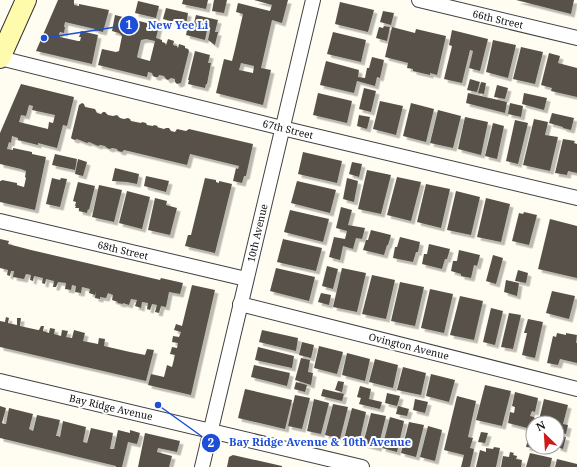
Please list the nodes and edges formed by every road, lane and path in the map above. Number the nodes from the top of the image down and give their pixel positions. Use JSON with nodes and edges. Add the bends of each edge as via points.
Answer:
{"nodes":[{"id":1,"x":26,"y":0,"type":"edge"},
{"id":2,"x":313,"y":0,"type":"edge"},
{"id":3,"x":419,"y":0,"type":"edge"},
{"id":4,"x":577,"y":38,"type":"edge"},
{"id":5,"x":0,"y":58,"type":"edge"},
{"id":6,"x":282,"y":128,"type":"junction"},
{"id":7,"x":577,"y":198,"type":"edge"},
{"id":8,"x":0,"y":221,"type":"edge"},
{"id":9,"x":246,"y":279,"type":"junction"},
{"id":10,"x":240,"y":304,"type":"junction"},
{"id":11,"x":0,"y":381,"type":"edge"},
{"id":12,"x":577,"y":389,"type":"edge"},
{"id":13,"x":210,"y":431,"type":"junction"},
{"id":14,"x":202,"y":467,"type":"edge"},
{"id":15,"x":362,"y":467,"type":"edge"}],
"edges":[{"from":1,"to":5,"type":"main road"},
{"from":2,"to":6,"type":"street","name":"10th Avenue"},
{"from":3,"to":4,"type":"street","name":"66th Street"},
{"from":5,"to":6,"type":"street","name":"67th Street"},
{"from":6,"to":7,"type":"street","name":"67th Street"},
{"from":6,"to":9,"type":"street","name":"10th Avenue"},
{"from":8,"to":9,"type":"street","name":"68th Street"},
{"from":9,"to":10,"type":"street","name":"10th Avenue"},
{"from":10,"to":12,"type":"street","name":"Ovington Avenue"},
{"from":10,"to":13,"type":"street","name":"10th Avenue"},
{"from":11,"to":13,"type":"street","name":"Bay Ridge Avenue"},
{"from":13,"to":14,"type":"street","name":"10th Avenue"},
{"from":13,"to":15,"type":"street","name":"Bay Ridge Avenue"}]}
